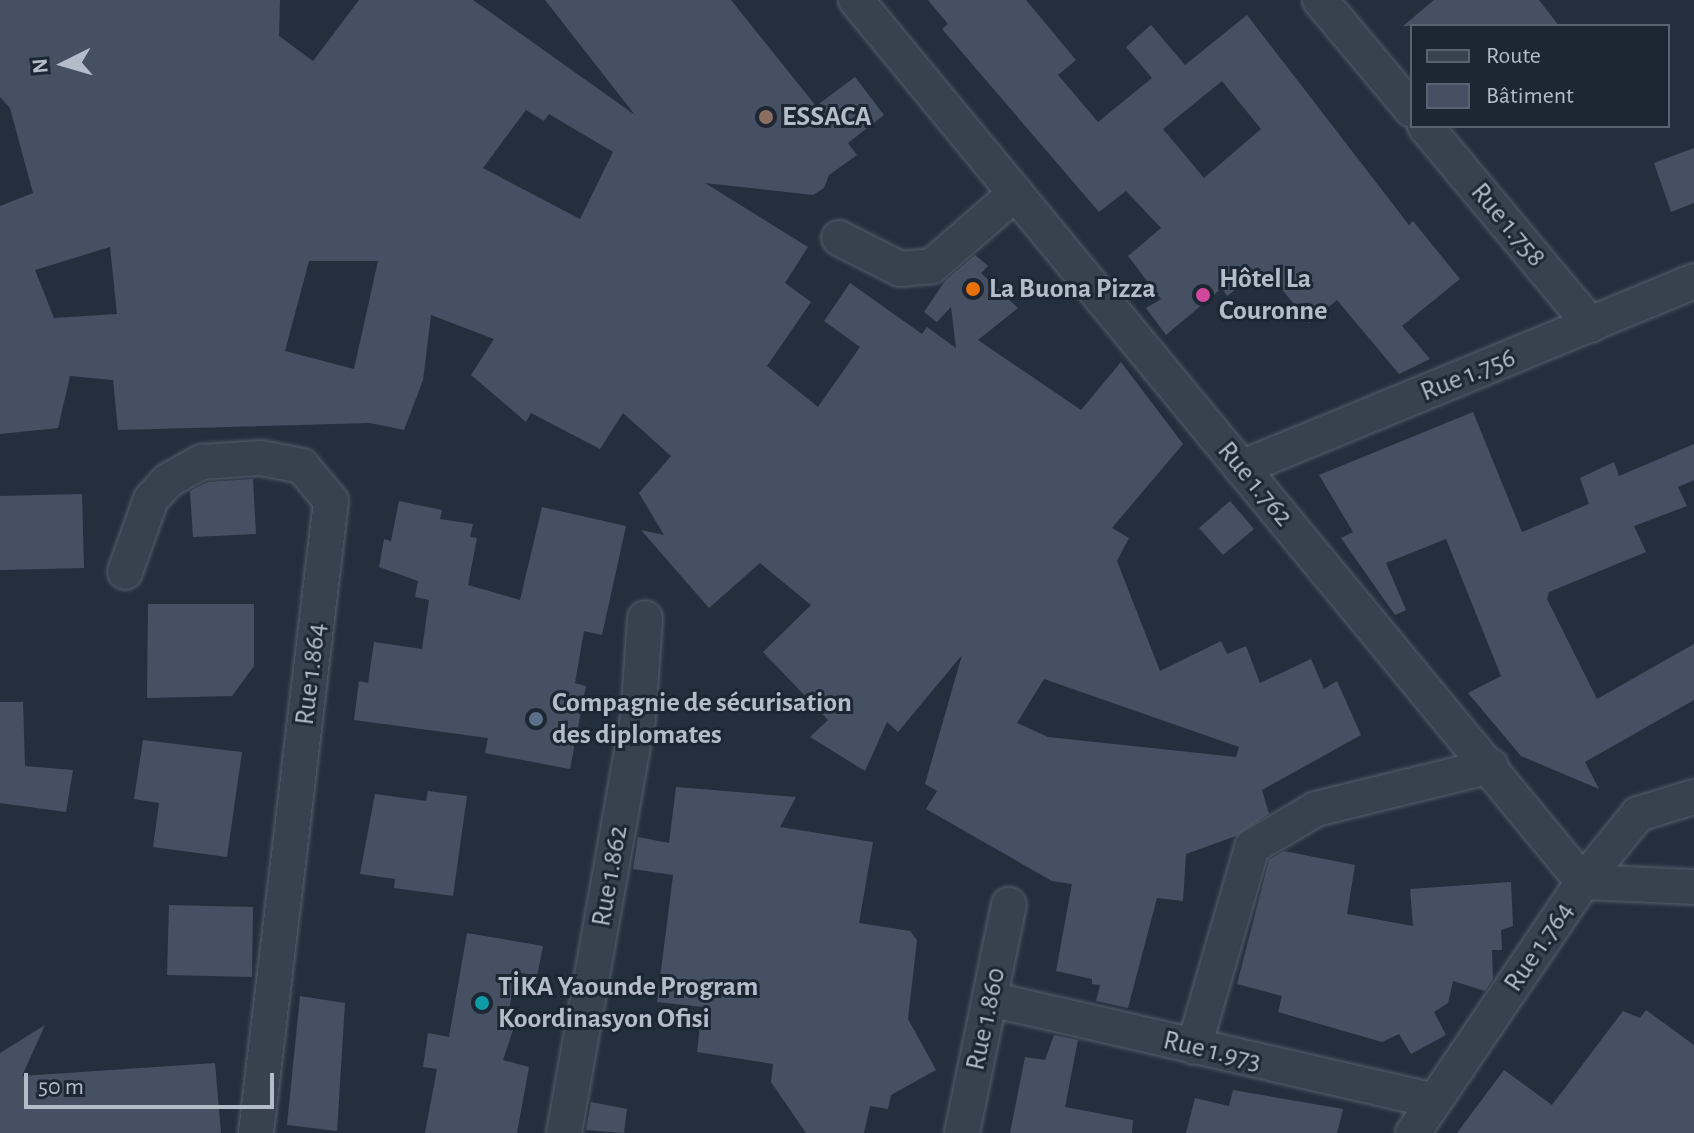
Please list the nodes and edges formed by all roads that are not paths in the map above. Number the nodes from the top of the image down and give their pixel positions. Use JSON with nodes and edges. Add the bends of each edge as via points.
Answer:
{"nodes":[{"id":1,"x":856,"y":0,"type":"edge"},
{"id":2,"x":1320,"y":0,"type":"edge"},
{"id":3,"x":1410,"y":108,"type":"edge"},
{"id":4,"x":1427,"y":128,"type":"edge"},
{"id":5,"x":1016,"y":193,"type":"junction"},
{"id":6,"x":839,"y":238,"type":"dead end"},
{"id":7,"x":1694,"y":281,"type":"edge"},
{"id":8,"x":1591,"y":325,"type":"junction"},
{"id":9,"x":1241,"y":468,"type":"junction"},
{"id":10,"x":125,"y":572,"type":"dead end"},
{"id":11,"x":645,"y":618,"type":"dead end"},
{"id":12,"x":1491,"y":766,"type":"junction"},
{"id":13,"x":1694,"y":797,"type":"edge"},
{"id":14,"x":1583,"y":882,"type":"junction"},
{"id":15,"x":1694,"y":887,"type":"edge"},
{"id":16,"x":1009,"y":905,"type":"dead end"},
{"id":17,"x":990,"y":999,"type":"junction"},
{"id":18,"x":1194,"y":1047,"type":"junction"},
{"id":19,"x":1434,"y":1101,"type":"junction"},
{"id":20,"x":256,"y":1133,"type":"edge"},
{"id":21,"x":564,"y":1133,"type":"edge"},
{"id":22,"x":962,"y":1133,"type":"edge"},
{"id":23,"x":1413,"y":1133,"type":"edge"}],
"edges":[{"from":1,"to":5,"type":"street","name":"Rue 1.762"},
{"from":2,"to":3,"type":"street"},
{"from":4,"to":8,"type":"street","name":"Rue 1.758"},
{"from":5,"to":6,"type":"street","via":[[932,266],[900,269]]},
{"from":5,"to":9,"type":"street","name":"Rue 1.762"},
{"from":7,"to":8,"type":"street","name":"Rue 1.756"},
{"from":8,"to":9,"type":"street","name":"Rue 1.756"},
{"from":9,"to":12,"type":"street","name":"Rue 1.762"},
{"from":10,"to":20,"type":"street","name":"Rue 1.864","via":[[151,499],[169,480],[202,462],[261,458],[302,466],[331,501]]},
{"from":11,"to":21,"type":"street","name":"Rue 1.862","via":[[638,719]]},
{"from":12,"to":14,"type":"street","name":"Rue 1.762"},
{"from":12,"to":18,"type":"street","via":[[1316,809],[1252,847]]},
{"from":13,"to":14,"type":"street","name":"Rue 1.764","via":[[1638,814]]},
{"from":14,"to":15,"type":"street"},
{"from":14,"to":19,"type":"street","name":"Rue 1.764"},
{"from":16,"to":17,"type":"street","name":"Rue 1.860"},
{"from":17,"to":18,"type":"street","name":"Rue 1.973"},
{"from":17,"to":22,"type":"street","name":"Rue 1.860"},
{"from":18,"to":19,"type":"street","name":"Rue 1.973"},
{"from":19,"to":23,"type":"street","name":"Rue 1.764"}]}
